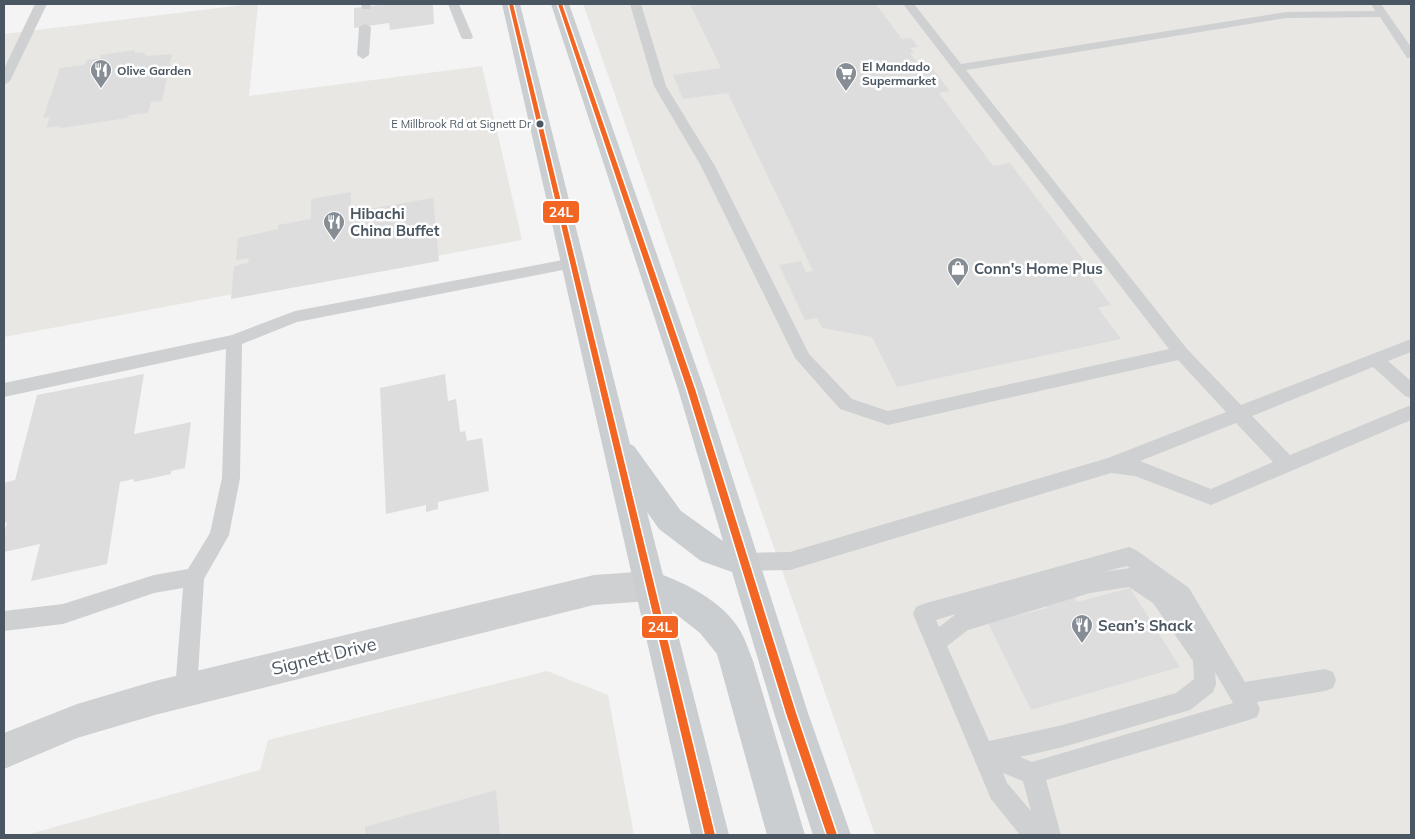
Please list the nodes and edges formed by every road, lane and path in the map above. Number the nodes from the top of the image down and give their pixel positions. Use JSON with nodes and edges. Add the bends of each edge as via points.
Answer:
{"nodes":[{"id":1,"x":41,"y":4,"type":"edge"},
{"id":2,"x":453,"y":4,"type":"edge"},
{"id":3,"x":511,"y":4,"type":"edge"},
{"id":4,"x":560,"y":4,"type":"edge"},
{"id":5,"x":635,"y":4,"type":"edge"},
{"id":6,"x":908,"y":4,"type":"edge"},
{"id":7,"x":1379,"y":9,"type":"edge"},
{"id":8,"x":364,"y":27,"type":"dead end"},
{"id":9,"x":467,"y":37,"type":"dead end"},
{"id":10,"x":363,"y":55,"type":"dead end"},
{"id":11,"x":1411,"y":55,"type":"edge"},
{"id":12,"x":958,"y":68,"type":"junction"},
{"id":13,"x":4,"y":80,"type":"edge"},
{"id":14,"x":573,"y":263,"type":"junction"},
{"id":15,"x":234,"y":341,"type":"junction"},
{"id":16,"x":1411,"y":345,"type":"edge"},
{"id":17,"x":1181,"y":353,"type":"junction"},
{"id":18,"x":1376,"y":360,"type":"junction"},
{"id":19,"x":4,"y":390,"type":"edge"},
{"id":20,"x":1411,"y":391,"type":"edge"},
{"id":21,"x":1411,"y":412,"type":"edge"},
{"id":22,"x":1238,"y":413,"type":"junction"},
{"id":23,"x":616,"y":442,"type":"junction"},
{"id":24,"x":1110,"y":465,"type":"junction"},
{"id":25,"x":1287,"y":465,"type":"junction"},
{"id":26,"x":744,"y":562,"type":"junction"},
{"id":27,"x":194,"y":577,"type":"junction"},
{"id":28,"x":650,"y":586,"type":"junction"},
{"id":29,"x":4,"y":621,"type":"edge"},
{"id":30,"x":935,"y":642,"type":"junction"},
{"id":31,"x":1325,"y":680,"type":"dead end"},
{"id":32,"x":186,"y":690,"type":"junction"},
{"id":33,"x":1241,"y":694,"type":"junction"},
{"id":34,"x":4,"y":750,"type":"edge"},
{"id":35,"x":983,"y":754,"type":"junction"},
{"id":36,"x":1032,"y":773,"type":"junction"},
{"id":37,"x":710,"y":835,"type":"edge"},
{"id":38,"x":786,"y":835,"type":"edge"},
{"id":39,"x":832,"y":835,"type":"edge"},
{"id":40,"x":1035,"y":835,"type":"edge"},
{"id":41,"x":1049,"y":835,"type":"edge"}],
"edges":[{"from":1,"to":13,"type":"lane"},
{"from":2,"to":9,"type":"lane"},
{"from":3,"to":14,"type":"main road"},
{"from":4,"to":26,"type":"main road","via":[[691,389]]},
{"from":5,"to":17,"type":"lane","via":[[660,86],[708,166],[803,358],[846,404],[888,418]]},
{"from":6,"to":12,"type":"lane"},
{"from":7,"to":11,"type":"lane"},
{"from":7,"to":12,"type":"lane","via":[[1286,15],[1214,25]]},
{"from":8,"to":10,"type":"lane"},
{"from":12,"to":17,"type":"lane"},
{"from":14,"to":15,"type":"lane","via":[[296,317]]},
{"from":14,"to":23,"type":"main road"},
{"from":15,"to":19,"type":"lane"},
{"from":15,"to":27,"type":"lane","via":[[231,478],[219,535]]},
{"from":16,"to":18,"type":"lane"},
{"from":17,"to":22,"type":"lane"},
{"from":18,"to":20,"type":"lane"},
{"from":18,"to":22,"type":"lane"},
{"from":21,"to":25,"type":"lane"},
{"from":22,"to":24,"type":"lane"},
{"from":22,"to":25,"type":"lane"},
{"from":23,"to":26,"type":"main road","via":[[670,520],[712,551]]},
{"from":23,"to":28,"type":"main road"},
{"from":24,"to":25,"type":"lane","via":[[1136,468],[1211,497]]},
{"from":24,"to":26,"type":"lane","via":[[790,561]]},
{"from":26,"to":39,"type":"main road"},
{"from":27,"to":29,"type":"lane","via":[[154,584],[63,614]]},
{"from":27,"to":32,"type":"lane"},
{"from":28,"to":32,"type":"street","name":"Signett Drive","via":[[594,590]]},
{"from":28,"to":37,"type":"main road"},
{"from":28,"to":38,"type":"main road","via":[[671,592],[700,612],[728,641]]},
{"from":30,"to":33,"type":"lane","via":[[923,614],[1129,556],[1182,595]]},
{"from":30,"to":35,"type":"lane"},
{"from":30,"to":35,"type":"lane","via":[[962,622],[1090,584],[1132,577],[1160,596],[1204,658],[1205,684],[1182,702],[1063,736]]},
{"from":31,"to":33,"type":"lane"},
{"from":32,"to":34,"type":"street","name":"Signett Drive","via":[[77,721]]},
{"from":33,"to":36,"type":"lane","via":[[1249,709]]},
{"from":35,"to":36,"type":"lane"},
{"from":35,"to":40,"type":"lane","via":[[998,791]]},
{"from":36,"to":41,"type":"lane"}]}
